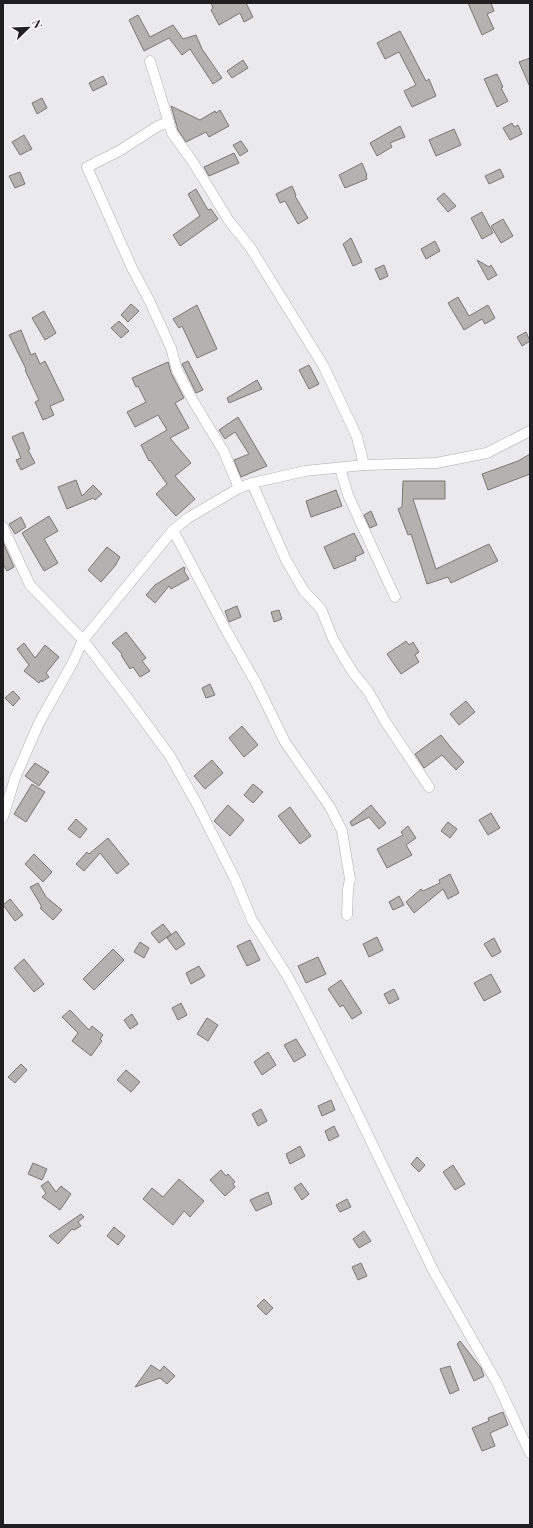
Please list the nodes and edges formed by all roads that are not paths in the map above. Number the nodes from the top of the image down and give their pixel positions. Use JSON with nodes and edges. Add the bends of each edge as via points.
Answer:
{"nodes":[{"id":1,"x":150,"y":61,"type":"dead end"},
{"id":2,"x":169,"y":122,"type":"junction"},
{"id":3,"x":530,"y":431,"type":"edge"},
{"id":4,"x":364,"y":465,"type":"junction"},
{"id":5,"x":340,"y":468,"type":"junction"},
{"id":6,"x":252,"y":483,"type":"junction"},
{"id":7,"x":239,"y":488,"type":"junction"},
{"id":8,"x":3,"y":527,"type":"edge"},
{"id":9,"x":173,"y":530,"type":"junction"},
{"id":10,"x":395,"y":597,"type":"dead end"},
{"id":11,"x":82,"y":640,"type":"junction"},
{"id":12,"x":429,"y":787,"type":"dead end"},
{"id":13,"x":3,"y":817,"type":"edge"},
{"id":14,"x":347,"y":915,"type":"dead end"},
{"id":15,"x":530,"y":1453,"type":"edge"}],
"edges":[{"from":1,"to":2,"type":"street"},
{"from":2,"to":4,"type":"street","via":[[172,133],[229,221],[250,247],[320,360],[357,437]]},
{"from":2,"to":7,"type":"street","via":[[86,167],[132,268],[150,300],[171,348],[177,370],[224,452]]},
{"from":3,"to":4,"type":"street","via":[[487,453],[436,463]]},
{"from":4,"to":5,"type":"street"},
{"from":5,"to":6,"type":"street","via":[[305,471]]},
{"from":5,"to":10,"type":"street","via":[[348,495]]},
{"from":6,"to":7,"type":"street"},
{"from":6,"to":12,"type":"street","via":[[286,560],[304,591],[321,609],[344,658]]},
{"from":7,"to":9,"type":"street","via":[[188,518]]},
{"from":8,"to":11,"type":"street","via":[[30,585]]},
{"from":9,"to":11,"type":"street"},
{"from":9,"to":14,"type":"street","via":[[285,742],[330,807],[342,831],[350,879]]},
{"from":11,"to":13,"type":"street","via":[[73,662],[39,723],[15,778]]},
{"from":11,"to":15,"type":"street","via":[[170,756],[198,806],[235,879],[252,920],[304,1007],[433,1270],[497,1383]]}]}
